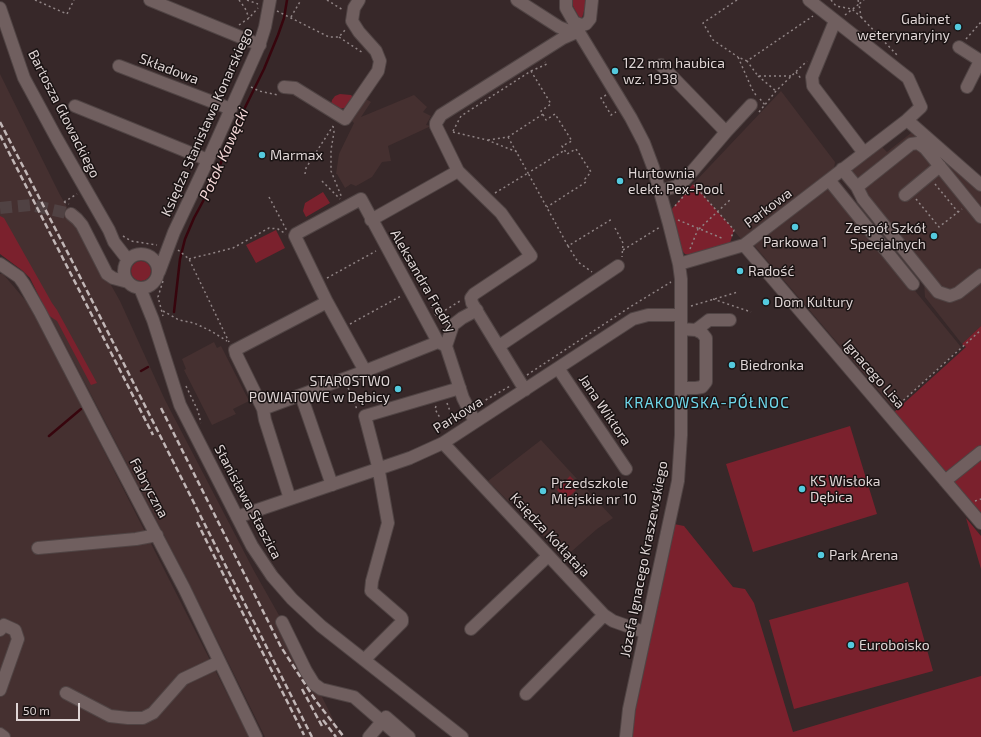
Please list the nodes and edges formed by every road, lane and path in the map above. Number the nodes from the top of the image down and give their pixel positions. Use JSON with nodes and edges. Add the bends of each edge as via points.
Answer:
{"nodes":[{"id":1,"x":34,"y":0,"type":"edge"},
{"id":2,"x":74,"y":0,"type":"edge"},
{"id":3,"x":150,"y":0,"type":"edge"},
{"id":4,"x":239,"y":0,"type":"edge"},
{"id":5,"x":247,"y":0,"type":"edge"},
{"id":6,"x":301,"y":0,"type":"edge"},
{"id":7,"x":327,"y":0,"type":"edge"},
{"id":8,"x":359,"y":0,"type":"edge"},
{"id":9,"x":517,"y":0,"type":"edge"},
{"id":10,"x":566,"y":0,"type":"edge"},
{"id":11,"x":737,"y":0,"type":"edge"},
{"id":12,"x":809,"y":0,"type":"edge"},
{"id":13,"x":831,"y":0,"type":"edge"},
{"id":14,"x":858,"y":0,"type":"edge"},
{"id":15,"x":864,"y":0,"type":"edge"},
{"id":16,"x":593,"y":1,"type":"edge"},
{"id":17,"x":265,"y":2,"type":"edge"},
{"id":18,"x":859,"y":4,"type":"junction"},
{"id":19,"x":0,"y":8,"type":"edge"},
{"id":20,"x":852,"y":9,"type":"junction"},
{"id":21,"x":346,"y":12,"type":"dead end"},
{"id":22,"x":281,"y":13,"type":"dead end"},
{"id":23,"x":812,"y":15,"type":"dead end"},
{"id":24,"x":289,"y":17,"type":"junction"},
{"id":25,"x":249,"y":18,"type":"dead end"},
{"id":26,"x":590,"y":19,"type":"junction"},
{"id":27,"x":835,"y":21,"type":"junction"},
{"id":28,"x":981,"y":22,"type":"edge"},
{"id":29,"x":347,"y":27,"type":"dead end"},
{"id":30,"x":572,"y":29,"type":"junction"},
{"id":31,"x":340,"y":37,"type":"junction"},
{"id":32,"x":260,"y":45,"type":"junction"},
{"id":33,"x":588,"y":47,"type":"junction"},
{"id":34,"x":959,"y":47,"type":"joint"},
{"id":35,"x":364,"y":53,"type":"dead end"},
{"id":36,"x":738,"y":56,"type":"junction"},
{"id":37,"x":747,"y":61,"type":"junction"},
{"id":38,"x":981,"y":61,"type":"edge"},
{"id":39,"x":661,"y":65,"type":"dead end"},
{"id":40,"x":119,"y":66,"type":"dead end"},
{"id":41,"x":541,"y":67,"type":"dead end"},
{"id":42,"x":531,"y":71,"type":"junction"},
{"id":43,"x":758,"y":76,"type":"junction"},
{"id":44,"x":249,"y":86,"type":"dead end"},
{"id":45,"x":284,"y":87,"type":"dead end"},
{"id":46,"x":967,"y":87,"type":"dead end"},
{"id":47,"x":259,"y":91,"type":"dead end"},
{"id":48,"x":776,"y":91,"type":"junction"},
{"id":49,"x":766,"y":105,"type":"junction"},
{"id":50,"x":75,"y":106,"type":"dead end"},
{"id":51,"x":231,"y":109,"type":"junction"},
{"id":52,"x":753,"y":110,"type":"joint"},
{"id":53,"x":543,"y":114,"type":"junction"},
{"id":54,"x":339,"y":115,"type":"junction"},
{"id":55,"x":907,"y":120,"type":"junction"},
{"id":56,"x":333,"y":126,"type":"junction"},
{"id":57,"x":453,"y":131,"type":"junction"},
{"id":58,"x":726,"y":132,"type":"junction"},
{"id":59,"x":452,"y":134,"type":"dead end"},
{"id":60,"x":508,"y":137,"type":"junction"},
{"id":61,"x":487,"y":140,"type":"junction"},
{"id":62,"x":565,"y":150,"type":"junction"},
{"id":63,"x":517,"y":152,"type":"junction"},
{"id":64,"x":864,"y":153,"type":"junction"},
{"id":65,"x":208,"y":160,"type":"junction"},
{"id":66,"x":940,"y":166,"type":"junction"},
{"id":67,"x":842,"y":169,"type":"junction"},
{"id":68,"x":458,"y":171,"type":"junction"},
{"id":69,"x":528,"y":173,"type":"junction"},
{"id":70,"x":305,"y":174,"type":"dead end"},
{"id":71,"x":829,"y":180,"type":"junction"},
{"id":72,"x":322,"y":181,"type":"dead end"},
{"id":73,"x":932,"y":181,"type":"dead end"},
{"id":74,"x":693,"y":184,"type":"dead end"},
{"id":75,"x":981,"y":185,"type":"edge"},
{"id":76,"x":858,"y":187,"type":"junction"},
{"id":77,"x":689,"y":190,"type":"dead end"},
{"id":78,"x":660,"y":191,"type":"junction"},
{"id":79,"x":80,"y":192,"type":"dead end"},
{"id":80,"x":907,"y":193,"type":"joint"},
{"id":81,"x":269,"y":197,"type":"dead end"},
{"id":82,"x":487,"y":199,"type":"junction"},
{"id":83,"x":731,"y":199,"type":"dead end"},
{"id":84,"x":64,"y":202,"type":"dead end"},
{"id":85,"x":970,"y":203,"type":"junction"},
{"id":86,"x":547,"y":207,"type":"junction"},
{"id":87,"x":671,"y":210,"type":"dead end"},
{"id":88,"x":717,"y":211,"type":"junction"},
{"id":89,"x":958,"y":212,"type":"junction"},
{"id":90,"x":71,"y":214,"type":"tunnel mouth"},
{"id":91,"x":981,"y":217,"type":"edge"},
{"id":92,"x":612,"y":218,"type":"dead end"},
{"id":93,"x":673,"y":218,"type":"dead end"},
{"id":94,"x":371,"y":220,"type":"junction"},
{"id":95,"x":663,"y":225,"type":"dead end"},
{"id":96,"x":615,"y":228,"type":"dead end"},
{"id":97,"x":699,"y":229,"type":"junction"},
{"id":98,"x":110,"y":230,"type":"junction"},
{"id":99,"x":174,"y":232,"type":"junction"},
{"id":100,"x":121,"y":234,"type":"dead end"},
{"id":101,"x":160,"y":241,"type":"dead end"},
{"id":102,"x":744,"y":245,"type":"junction"},
{"id":103,"x":568,"y":246,"type":"junction"},
{"id":104,"x":178,"y":250,"type":"dead end"},
{"id":105,"x":623,"y":250,"type":"junction"},
{"id":106,"x":376,"y":251,"type":"dead end"},
{"id":107,"x":139,"y":254,"type":"junction"},
{"id":108,"x":688,"y":254,"type":"dead end"},
{"id":109,"x":151,"y":257,"type":"junction"},
{"id":110,"x":189,"y":259,"type":"junction"},
{"id":111,"x":0,"y":264,"type":"edge"},
{"id":112,"x":126,"y":264,"type":"junction"},
{"id":113,"x":679,"y":264,"type":"junction"},
{"id":114,"x":103,"y":266,"type":"junction"},
{"id":115,"x":618,"y":266,"type":"joint"},
{"id":116,"x":162,"y":274,"type":"junction"},
{"id":117,"x":981,"y":275,"type":"edge"},
{"id":118,"x":600,"y":278,"type":"junction"},
{"id":119,"x":681,"y":279,"type":"junction"},
{"id":120,"x":128,"y":282,"type":"junction"},
{"id":121,"x":318,"y":283,"type":"junction"},
{"id":122,"x":913,"y":284,"type":"dead end"},
{"id":123,"x":146,"y":287,"type":"junction"},
{"id":124,"x":738,"y":292,"type":"dead end"},
{"id":125,"x":401,"y":296,"type":"dead end"},
{"id":126,"x":471,"y":298,"type":"junction"},
{"id":127,"x":713,"y":300,"type":"junction"},
{"id":128,"x":327,"y":302,"type":"junction"},
{"id":129,"x":431,"y":307,"type":"dead end"},
{"id":130,"x":161,"y":310,"type":"junction"},
{"id":131,"x":477,"y":310,"type":"junction"},
{"id":132,"x":684,"y":311,"type":"junction"},
{"id":133,"x":434,"y":312,"type":"dead end"},
{"id":134,"x":751,"y":312,"type":"dead end"},
{"id":135,"x":730,"y":320,"type":"dead end"},
{"id":136,"x":159,"y":321,"type":"junction"},
{"id":137,"x":453,"y":325,"type":"junction"},
{"id":138,"x":342,"y":328,"type":"junction"},
{"id":139,"x":681,"y":329,"type":"junction"},
{"id":140,"x":696,"y":330,"type":"junction"},
{"id":141,"x":981,"y":330,"type":"edge"},
{"id":142,"x":442,"y":344,"type":"junction"},
{"id":143,"x":231,"y":345,"type":"junction"},
{"id":144,"x":499,"y":346,"type":"junction"},
{"id":145,"x":558,"y":368,"type":"junction"},
{"id":146,"x":365,"y":371,"type":"junction"},
{"id":147,"x":344,"y":378,"type":"junction"},
{"id":148,"x":184,"y":382,"type":"dead end"},
{"id":149,"x":522,"y":385,"type":"junction"},
{"id":150,"x":460,"y":388,"type":"junction"},
{"id":151,"x":681,"y":388,"type":"junction"},
{"id":152,"x":301,"y":395,"type":"junction"},
{"id":153,"x":447,"y":403,"type":"dead end"},
{"id":154,"x":473,"y":408,"type":"dead end"},
{"id":155,"x":263,"y":409,"type":"junction"},
{"id":156,"x":894,"y":409,"type":"dead end"},
{"id":157,"x":358,"y":413,"type":"dead end"},
{"id":158,"x":454,"y":422,"type":"dead end"},
{"id":159,"x":475,"y":422,"type":"junction"},
{"id":160,"x":202,"y":426,"type":"dead end"},
{"id":161,"x":443,"y":443,"type":"junction"},
{"id":162,"x":981,"y":452,"type":"edge"},
{"id":163,"x":626,"y":469,"type":"dead end"},
{"id":164,"x":378,"y":470,"type":"junction"},
{"id":165,"x":945,"y":481,"type":"junction"},
{"id":166,"x":332,"y":486,"type":"junction"},
{"id":167,"x":290,"y":499,"type":"junction"},
{"id":168,"x":237,"y":517,"type":"junction"},
{"id":169,"x":981,"y":523,"type":"edge"},
{"id":170,"x":157,"y":535,"type":"junction"},
{"id":171,"x":38,"y":548,"type":"dead end"},
{"id":172,"x":548,"y":556,"type":"junction"},
{"id":173,"x":604,"y":615,"type":"junction"},
{"id":174,"x":282,"y":622,"type":"dead end"},
{"id":175,"x":471,"y":629,"type":"dead end"},
{"id":176,"x":0,"y":630,"type":"edge"},
{"id":177,"x":644,"y":632,"type":"junction"},
{"id":178,"x":364,"y":660,"type":"junction"},
{"id":179,"x":219,"y":662,"type":"junction"},
{"id":180,"x":0,"y":690,"type":"edge"},
{"id":181,"x":66,"y":693,"type":"dead end"},
{"id":182,"x":526,"y":694,"type":"dead end"},
{"id":183,"x":382,"y":721,"type":"junction"},
{"id":184,"x":0,"y":734,"type":"edge"},
{"id":185,"x":4,"y":737,"type":"edge"},
{"id":186,"x":256,"y":737,"type":"edge"},
{"id":187,"x":369,"y":737,"type":"edge"},
{"id":188,"x":400,"y":737,"type":"edge"},
{"id":189,"x":410,"y":737,"type":"edge"},
{"id":190,"x":462,"y":737,"type":"edge"},
{"id":191,"x":626,"y":737,"type":"edge"}],
"edges":[{"from":1,"to":2,"type":"path","via":[[67,14]]},
{"from":3,"to":32,"type":"street"},
{"from":4,"to":25,"type":"path"},
{"from":5,"to":17,"type":"path"},
{"from":6,"to":24,"type":"path"},
{"from":7,"to":21,"type":"path"},
{"from":8,"to":54,"type":"street","via":[[354,8],[352,20],[380,60],[378,71],[345,119]]},
{"from":9,"to":30,"type":"street","via":[[559,27]]},
{"from":10,"to":30,"type":"street","name":"Józefa Ignacego Kraszewskiego"},
{"from":11,"to":36,"type":"path","via":[[703,23],[713,40]]},
{"from":12,"to":27,"type":"street"},
{"from":13,"to":20,"type":"path","via":[[836,6]]},
{"from":14,"to":18,"type":"path"},
{"from":15,"to":18,"type":"path"},
{"from":16,"to":26,"type":"street"},
{"from":17,"to":32,"type":"street","name":"Księdza Stanisława Konarskiego","via":[[265,27]]},
{"from":18,"to":20,"type":"path"},
{"from":18,"to":20,"type":"path","via":[[861,17]]},
{"from":19,"to":98,"type":"street","name":"Bartosza Głowackiego","via":[[24,78]]},
{"from":20,"to":27,"type":"path"},
{"from":22,"to":24,"type":"path"},
{"from":23,"to":37,"type":"path"},
{"from":24,"to":31,"type":"path","via":[[329,37]]},
{"from":26,"to":30,"type":"street"},
{"from":26,"to":33,"type":"street"},
{"from":27,"to":55,"type":"street","name":"Parkowa","via":[[908,78],[921,107]]},
{"from":27,"to":64,"type":"street","via":[[812,77],[813,86]]},
{"from":28,"to":34,"type":"path"},
{"from":29,"to":31,"type":"path"},
{"from":30,"to":33,"type":"street","name":"Józefa Ignacego Kraszewskiego"},
{"from":30,"to":68,"type":"street","via":[[437,119],[436,126]]},
{"from":31,"to":35,"type":"path"},
{"from":32,"to":51,"type":"street","name":"Księdza Stanisława Konarskiego"},
{"from":33,"to":78,"type":"street","name":"Józefa Ignacego Kraszewskiego","via":[[644,143]]},
{"from":34,"to":38,"type":"street"},
{"from":36,"to":37,"type":"path"},
{"from":36,"to":49,"type":"path","via":[[752,89]]},
{"from":37,"to":43,"type":"path"},
{"from":38,"to":46,"type":"street"},
{"from":39,"to":58,"type":"street"},
{"from":40,"to":51,"type":"street","name":"Składowa"},
{"from":41,"to":42,"type":"path"},
{"from":42,"to":53,"type":"path","via":[[552,104],[541,111]]},
{"from":42,"to":57,"type":"path","via":[[461,116]]},
{"from":43,"to":48,"type":"path"},
{"from":43,"to":48,"type":"path","via":[[791,76]]},
{"from":44,"to":47,"type":"path"},
{"from":45,"to":54,"type":"street","via":[[295,88]]},
{"from":48,"to":49,"type":"path"},
{"from":49,"to":52,"type":"path"},
{"from":50,"to":65,"type":"street"},
{"from":51,"to":65,"type":"street","name":"Księdza Stanisława Konarskiego"},
{"from":52,"to":58,"type":"street"},
{"from":53,"to":60,"type":"path"},
{"from":53,"to":62,"type":"path","via":[[546,120],[555,114],[572,141],[562,146]]},
{"from":54,"to":56,"type":"path"},
{"from":55,"to":64,"type":"street","name":"Parkowa"},
{"from":55,"to":75,"type":"street"},
{"from":56,"to":70,"type":"path","via":[[306,168]]},
{"from":56,"to":72,"type":"path","via":[[331,171],[342,201]]},
{"from":57,"to":59,"type":"path"},
{"from":57,"to":61,"type":"path"},
{"from":58,"to":78,"type":"street","via":[[684,180],[677,186]]},
{"from":60,"to":61,"type":"path"},
{"from":60,"to":63,"type":"path"},
{"from":61,"to":63,"type":"path"},
{"from":62,"to":69,"type":"path"},
{"from":62,"to":86,"type":"path","via":[[567,154],[576,149],[591,172],[585,178],[586,182]]},
{"from":63,"to":69,"type":"path"},
{"from":64,"to":67,"type":"street","name":"Parkowa"},
{"from":65,"to":99,"type":"street","name":"Księdza Stanisława Konarskiego"},
{"from":66,"to":76,"type":"street","via":[[923,146],[913,143]]},
{"from":66,"to":80,"type":"street"},
{"from":66,"to":85,"type":"street"},
{"from":67,"to":71,"type":"street","name":"Parkowa"},
{"from":67,"to":76,"type":"street"},
{"from":68,"to":82,"type":"street"},
{"from":68,"to":94,"type":"street","name":"Aleksandra Fredry"},
{"from":69,"to":82,"type":"path"},
{"from":69,"to":86,"type":"path"},
{"from":71,"to":102,"type":"street","name":"Parkowa"},
{"from":71,"to":122,"type":"street"},
{"from":73,"to":89,"type":"path"},
{"from":74,"to":88,"type":"path"},
{"from":76,"to":117,"type":"street","via":[[863,199],[938,292],[950,296],[958,294]]},
{"from":77,"to":87,"type":"path"},
{"from":78,"to":113,"type":"street","name":"Józefa Ignacego Kraszewskiego"},
{"from":79,"to":84,"type":"path"},
{"from":80,"to":89,"type":"path","via":[[939,227]]},
{"from":81,"to":110,"type":"path","via":[[289,236],[278,229],[270,228],[233,248]]},
{"from":82,"to":126,"type":"street","via":[[501,213],[531,256]]},
{"from":83,"to":88,"type":"path"},
{"from":85,"to":89,"type":"path"},
{"from":85,"to":91,"type":"street"},
{"from":86,"to":103,"type":"path"},
{"from":88,"to":97,"type":"path"},
{"from":88,"to":97,"type":"path","via":[[734,230],[730,242]]},
{"from":90,"to":114,"type":"street","via":[[82,225]]},
{"from":92,"to":103,"type":"path"},
{"from":93,"to":97,"type":"path"},
{"from":94,"to":121,"type":"street","name":"Aleksandra Fredry","via":[[361,199],[296,234]]},
{"from":94,"to":142,"type":"street","name":"Aleksandra Fredry"},
{"from":95,"to":105,"type":"path"},
{"from":96,"to":105,"type":"path","via":[[623,243]]},
{"from":97,"to":108,"type":"path"},
{"from":98,"to":107,"type":"street","name":"Bartosza Głowackiego"},
{"from":98,"to":112,"type":"street","name":"Bartosza Głowackiego"},
{"from":99,"to":109,"type":"street","name":"Księdza Stanisława Konarskiego"},
{"from":99,"to":116,"type":"street","name":"Księdza Stanisława Konarskiego"},
{"from":100,"to":101,"type":"path","via":[[127,240],[157,246]]},
{"from":102,"to":113,"type":"street","name":"Parkowa"},
{"from":102,"to":165,"type":"street","name":"Ignacego Lisa"},
{"from":103,"to":118,"type":"path","via":[[578,262]]},
{"from":104,"to":110,"type":"path"},
{"from":105,"to":115,"type":"path"},
{"from":106,"to":121,"type":"path"},
{"from":107,"to":109,"type":"street"},
{"from":107,"to":112,"type":"street","via":[[131,257]]},
{"from":109,"to":116,"type":"street"},
{"from":110,"to":143,"type":"path"},
{"from":111,"to":170,"type":"street","name":"Fabryczna","via":[[19,277],[24,284]]},
{"from":112,"to":114,"type":"street","via":[[114,271]]},
{"from":112,"to":120,"type":"street","via":[[125,276]]},
{"from":113,"to":119,"type":"street","name":"Józefa Ignacego Kraszewskiego"},
{"from":114,"to":120,"type":"street","via":[[110,277]]},
{"from":115,"to":118,"type":"street"},
{"from":116,"to":123,"type":"street"},
{"from":116,"to":130,"type":"path","via":[[158,297]]},
{"from":118,"to":144,"type":"street"},
{"from":119,"to":132,"type":"street","name":"Józefa Ignacego Kraszewskiego"},
{"from":119,"to":149,"type":"path","via":[[675,279],[630,307]]},
{"from":120,"to":123,"type":"street","via":[[132,286]]},
{"from":121,"to":128,"type":"street"},
{"from":123,"to":136,"type":"street","name":"Stanisława Staszica"},
{"from":124,"to":127,"type":"path"},
{"from":125,"to":138,"type":"path"},
{"from":126,"to":129,"type":"path","via":[[444,311]]},
{"from":126,"to":131,"type":"street"},
{"from":127,"to":132,"type":"path"},
{"from":127,"to":134,"type":"path"},
{"from":128,"to":138,"type":"street"},
{"from":128,"to":143,"type":"street"},
{"from":130,"to":136,"type":"path"},
{"from":130,"to":143,"type":"path","via":[[179,320],[212,331]]},
{"from":131,"to":137,"type":"street"},
{"from":131,"to":144,"type":"street"},
{"from":132,"to":139,"type":"street","name":"Józefa Ignacego Kraszewskiego"},
{"from":132,"to":145,"type":"street","name":"Parkowa","via":[[633,319]]},
{"from":133,"to":137,"type":"path","via":[[441,322]]},
{"from":135,"to":140,"type":"street","via":[[710,320]]},
{"from":136,"to":168,"type":"street","name":"Stanisława Staszica","via":[[180,405]]},
{"from":137,"to":142,"type":"street"},
{"from":138,"to":146,"type":"street"},
{"from":139,"to":140,"type":"street"},
{"from":139,"to":151,"type":"street","name":"Józefa Ignacego Kraszewskiego"},
{"from":140,"to":151,"type":"street","via":[[706,338],[706,382],[702,387]]},
{"from":141,"to":156,"type":"path"},
{"from":142,"to":146,"type":"street"},
{"from":142,"to":150,"type":"street","name":"Aleksandra Fredry"},
{"from":143,"to":155,"type":"street"},
{"from":144,"to":149,"type":"street"},
{"from":145,"to":149,"type":"street","name":"Parkowa"},
{"from":145,"to":163,"type":"street","name":"Jana Wiktora"},
{"from":146,"to":147,"type":"street"},
{"from":147,"to":152,"type":"street"},
{"from":147,"to":157,"type":"path"},
{"from":148,"to":160,"type":"path"},
{"from":149,"to":154,"type":"path"},
{"from":149,"to":159,"type":"street","name":"Parkowa"},
{"from":150,"to":159,"type":"street","name":"Aleksandra Fredry"},
{"from":150,"to":164,"type":"street","via":[[365,416]]},
{"from":151,"to":177,"type":"street","name":"Józefa Ignacego Kraszewskiego","via":[[678,480]]},
{"from":152,"to":155,"type":"street"},
{"from":152,"to":166,"type":"street"},
{"from":153,"to":158,"type":"path"},
{"from":155,"to":167,"type":"street","via":[[264,420]]},
{"from":159,"to":161,"type":"street","name":"Parkowa"},
{"from":161,"to":164,"type":"street","name":"Parkowa"},
{"from":161,"to":172,"type":"street","name":"Księdza Kołłątaja"},
{"from":162,"to":165,"type":"street"},
{"from":164,"to":166,"type":"street","name":"Parkowa"},
{"from":164,"to":178,"type":"street","via":[[388,523],[371,591],[401,617],[402,622]]},
{"from":165,"to":169,"type":"street","name":"Ignacego Lisa"},
{"from":166,"to":167,"type":"street","name":"Parkowa"},
{"from":167,"to":168,"type":"street","name":"Parkowa"},
{"from":168,"to":178,"type":"street","name":"Stanisława Staszica","via":[[257,555],[282,589],[306,613]]},
{"from":170,"to":171,"type":"street"},
{"from":170,"to":179,"type":"street","name":"Fabryczna"},
{"from":172,"to":173,"type":"street","name":"Księdza Kołłątaja"},
{"from":172,"to":175,"type":"street"},
{"from":173,"to":177,"type":"street","name":"Księdza Kołłątaja","via":[[613,621]]},
{"from":173,"to":182,"type":"street"},
{"from":174,"to":183,"type":"street","via":[[314,684],[321,689],[354,697]]},
{"from":176,"to":180,"type":"street","via":[[4,625],[15,630],[18,639]]},
{"from":177,"to":191,"type":"street","name":"Józefa Ignacego Kraszewskiego"},
{"from":178,"to":190,"type":"street","name":"Stanisława Staszica"},
{"from":179,"to":181,"type":"street","via":[[183,679],[153,712],[143,718],[110,716]]},
{"from":179,"to":186,"type":"street","name":"Fabryczna"},
{"from":183,"to":187,"type":"street"},
{"from":183,"to":188,"type":"street"},
{"from":183,"to":189,"type":"street","via":[[386,717]]},
{"from":184,"to":185,"type":"street"}]}
